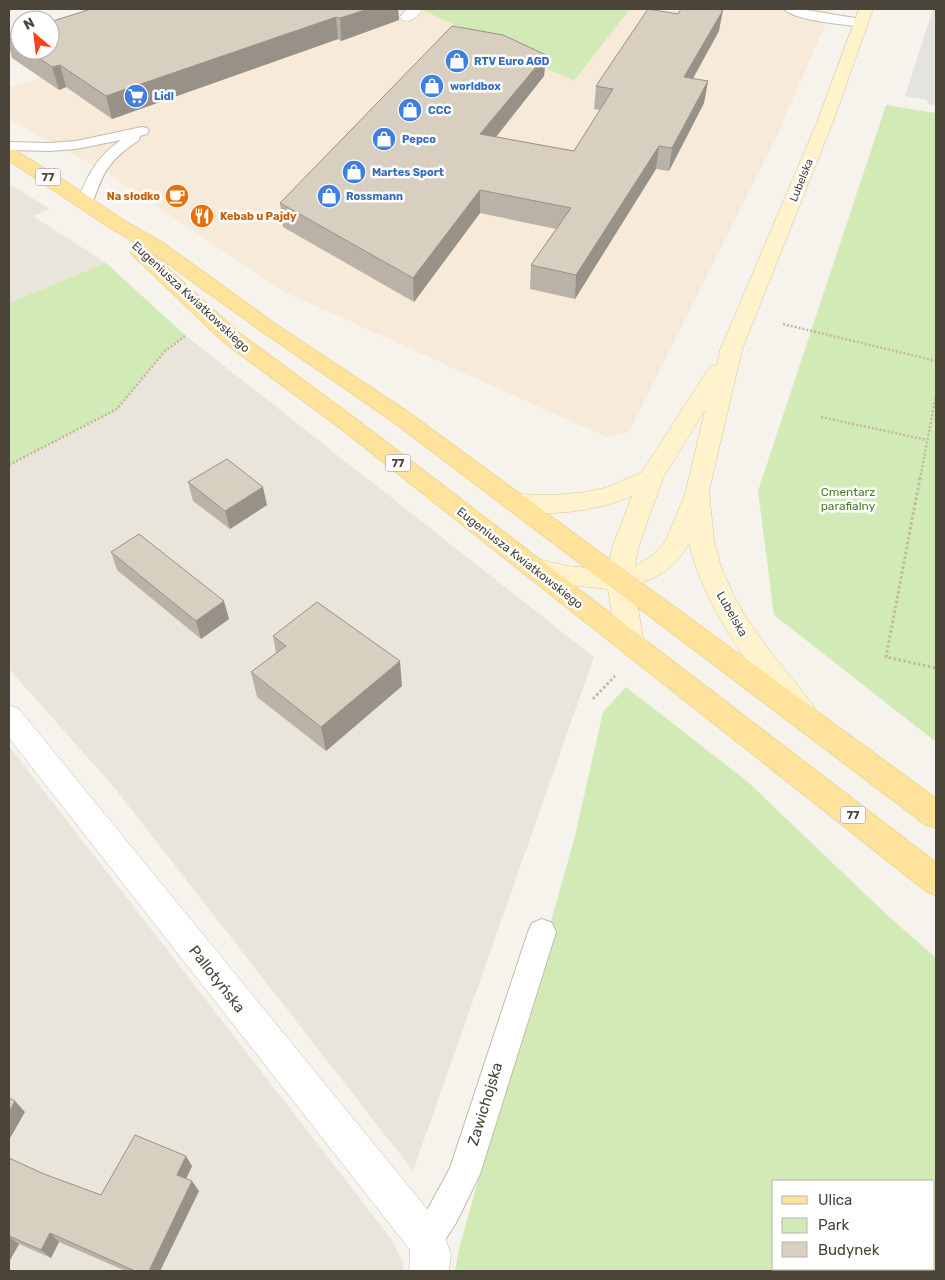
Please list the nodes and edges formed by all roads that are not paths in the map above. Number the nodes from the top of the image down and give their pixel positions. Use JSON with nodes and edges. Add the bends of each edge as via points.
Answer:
{"nodes":[{"id":1,"x":790,"y":9,"type":"edge"},
{"id":2,"x":863,"y":16,"type":"edge"},
{"id":3,"x":9,"y":146,"type":"edge"},
{"id":4,"x":9,"y":154,"type":"edge"},
{"id":5,"x":86,"y":202,"type":"junction"},
{"id":6,"x":115,"y":223,"type":"junction"},
{"id":7,"x":730,"y":350,"type":"junction"},
{"id":8,"x":651,"y":478,"type":"junction"},
{"id":9,"x":697,"y":491,"type":"junction"},
{"id":10,"x":516,"y":502,"type":"junction"},
{"id":11,"x":532,"y":567,"type":"junction"},
{"id":12,"x":620,"y":579,"type":"junction"},
{"id":13,"x":630,"y":643,"type":"junction"},
{"id":14,"x":9,"y":717,"type":"edge"},
{"id":15,"x":807,"y":718,"type":"junction"},
{"id":16,"x":936,"y":814,"type":"edge"},
{"id":17,"x":936,"y":881,"type":"edge"},
{"id":18,"x":542,"y":932,"type":"dead end"},
{"id":19,"x":428,"y":1256,"type":"edge"}],
"edges":[{"from":1,"to":2,"type":"lane","via":[[800,13]]},
{"from":2,"to":7,"type":"main road","name":"Lubelska","via":[[824,122]]},
{"from":3,"to":5,"type":"lane","via":[[76,145],[142,131],[110,153],[95,172]]},
{"from":4,"to":5,"type":"main road","name":"Eugeniusza Kwiatkowskiego","number":"77"},
{"from":5,"to":6,"type":"main road","name":"Eugeniusza Kwiatkowskiego","number":"77"},
{"from":6,"to":10,"type":"main road","name":"Eugeniusza Kwiatkowskiego","number":"77","via":[[157,247],[268,328],[398,415]]},
{"from":6,"to":11,"type":"main road","name":"Eugeniusza Kwiatkowskiego","number":"77","via":[[142,255],[232,338]]},
{"from":7,"to":8,"type":"main road","name":"Lubelska"},
{"from":7,"to":9,"type":"main road","name":"Lubelska"},
{"from":8,"to":10,"type":"main road","via":[[627,490],[588,502]]},
{"from":8,"to":12,"type":"main road","name":"Lubelska","via":[[625,548]]},
{"from":9,"to":12,"type":"main road","name":"Lubelska","via":[[682,534],[664,560],[639,574]]},
{"from":9,"to":15,"type":"main road","name":"Lubelska","via":[[701,540],[708,567],[722,598],[757,655]]},
{"from":10,"to":12,"type":"main road","name":"Eugeniusza Kwiatkowskiego","number":"77"},
{"from":11,"to":12,"type":"main road","name":"Lubelska","via":[[582,579]]},
{"from":11,"to":13,"type":"main road","name":"Eugeniusza Kwiatkowskiego","number":"77"},
{"from":12,"to":13,"type":"main road","name":"Lubelska"},
{"from":12,"to":15,"type":"main road","name":"Eugeniusza Kwiatkowskiego","number":"77"},
{"from":13,"to":17,"type":"main road","name":"Eugeniusza Kwiatkowskiego","number":"77"},
{"from":14,"to":19,"type":"street","name":"Pallotyńska"},
{"from":15,"to":16,"type":"main road","name":"Eugeniusza Kwiatkowskiego","number":"77"},
{"from":18,"to":19,"type":"lane","name":"Zawichojska","via":[[464,1174]]}]}
